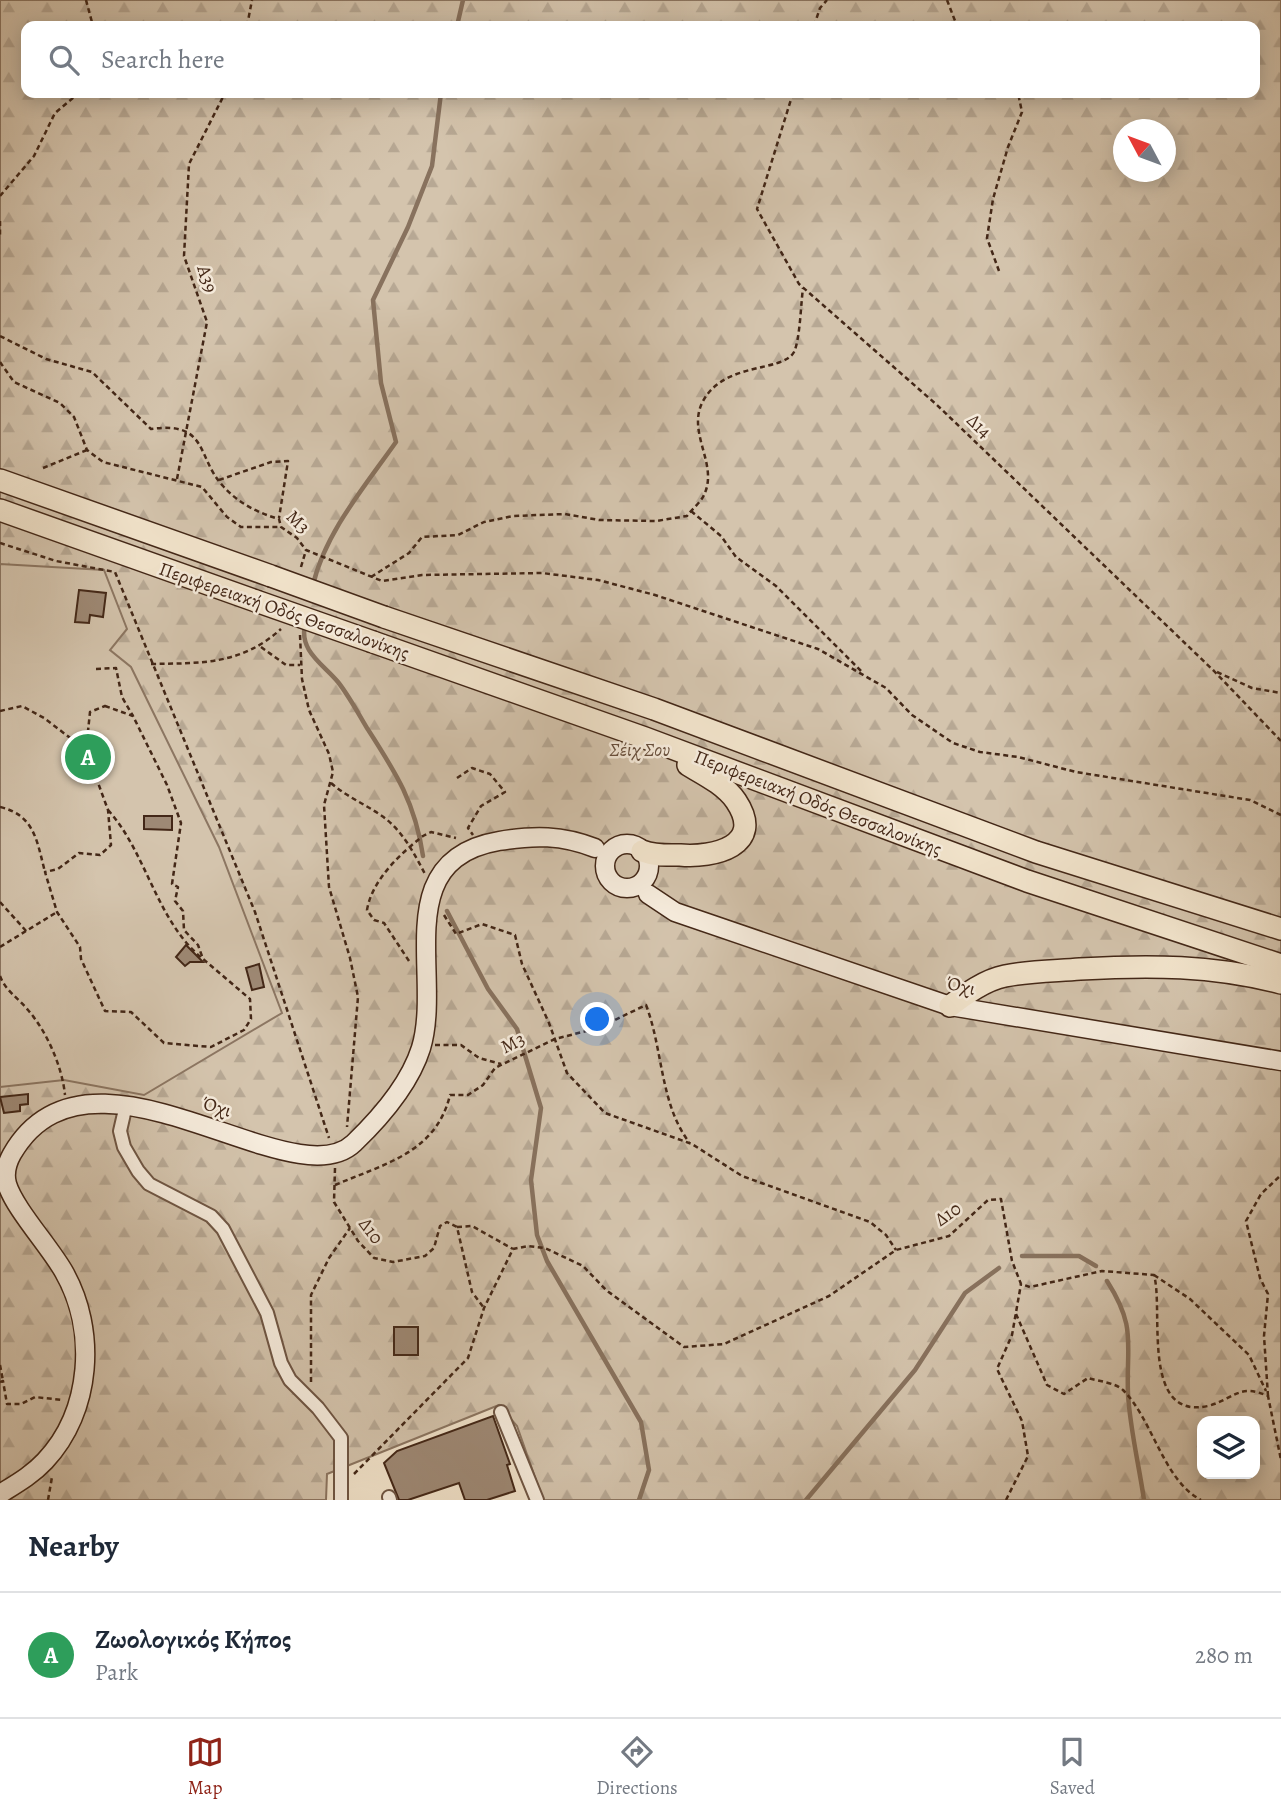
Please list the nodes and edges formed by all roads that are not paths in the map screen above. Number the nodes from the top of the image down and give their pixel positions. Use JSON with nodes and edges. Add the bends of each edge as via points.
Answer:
{"nodes":[{"id":1,"x":0,"y":480,"type":"edge"},
{"id":2,"x":0,"y":510,"type":"edge"},
{"id":3,"x":645,"y":738,"type":"junction"},
{"id":4,"x":616,"y":847,"type":"junction"},
{"id":5,"x":595,"y":848,"type":"junction"},
{"id":6,"x":642,"y":851,"type":"junction"},
{"id":7,"x":605,"y":865,"type":"junction"},
{"id":8,"x":647,"y":886,"type":"junction"},
{"id":9,"x":1281,"y":929,"type":"edge"},
{"id":10,"x":1281,"y":965,"type":"edge"},
{"id":11,"x":1281,"y":983,"type":"edge"},
{"id":12,"x":950,"y":1006,"type":"junction"},
{"id":13,"x":1281,"y":1061,"type":"edge"},
{"id":14,"x":126,"y":1105,"type":"junction"},
{"id":15,"x":4,"y":1161,"type":"edge"},
{"id":16,"x":501,"y":1412,"type":"dead end"},
{"id":17,"x":0,"y":1494,"type":"edge"},
{"id":18,"x":341,"y":1494,"type":"edge"},
{"id":19,"x":537,"y":1500,"type":"edge"}],
"edges":[{"from":1,"to":9,"type":"highway","name":"Περιφερειακή Οδός Θεσσαλονίκης","bridge":true,"via":[[654,709],[1036,852]]},
{"from":2,"to":3,"type":"highway","name":"Περιφερειακή Οδός Θεσσαλονίκης","bridge":true},
{"from":3,"to":6,"type":"highway","via":[[720,785],[736,801],[744,824],[738,840],[721,854]]},
{"from":3,"to":10,"type":"highway","name":"Περιφερειακή Οδός Θεσσαλονίκης","via":[[1027,881]]},
{"from":4,"to":5,"type":"main road"},
{"from":4,"to":6,"type":"main road","via":[[630,844]]},
{"from":4,"to":7,"type":"main road"},
{"from":5,"to":7,"type":"main road"},
{"from":5,"to":14,"type":"main road","name":"Όχι","via":[[569,838],[511,838],[476,845],[446,867],[426,909],[428,994],[422,1045],[383,1110],[350,1146],[335,1155],[288,1151]]},
{"from":6,"to":8,"type":"main road","via":[[648,864]]},
{"from":7,"to":8,"type":"main road","via":[[614,884]]},
{"from":8,"to":12,"type":"main road","name":"Όχι","via":[[675,912]]},
{"from":11,"to":12,"type":"highway","via":[[1183,966],[1061,971],[1004,976]]},
{"from":12,"to":13,"type":"main road","name":"Όχι"},
{"from":14,"to":15,"type":"main road","name":"Όχι","via":[[91,1104],[58,1113]]},
{"from":14,"to":18,"type":"street","via":[[120,1132],[138,1171],[165,1195],[211,1216],[223,1230],[267,1313],[290,1380],[341,1438]]},
{"from":15,"to":17,"type":"main road","name":"Όχι","via":[[9,1189],[63,1269],[78,1303],[85,1343],[80,1401],[52,1453]]},
{"from":16,"to":19,"type":"street"}]}
